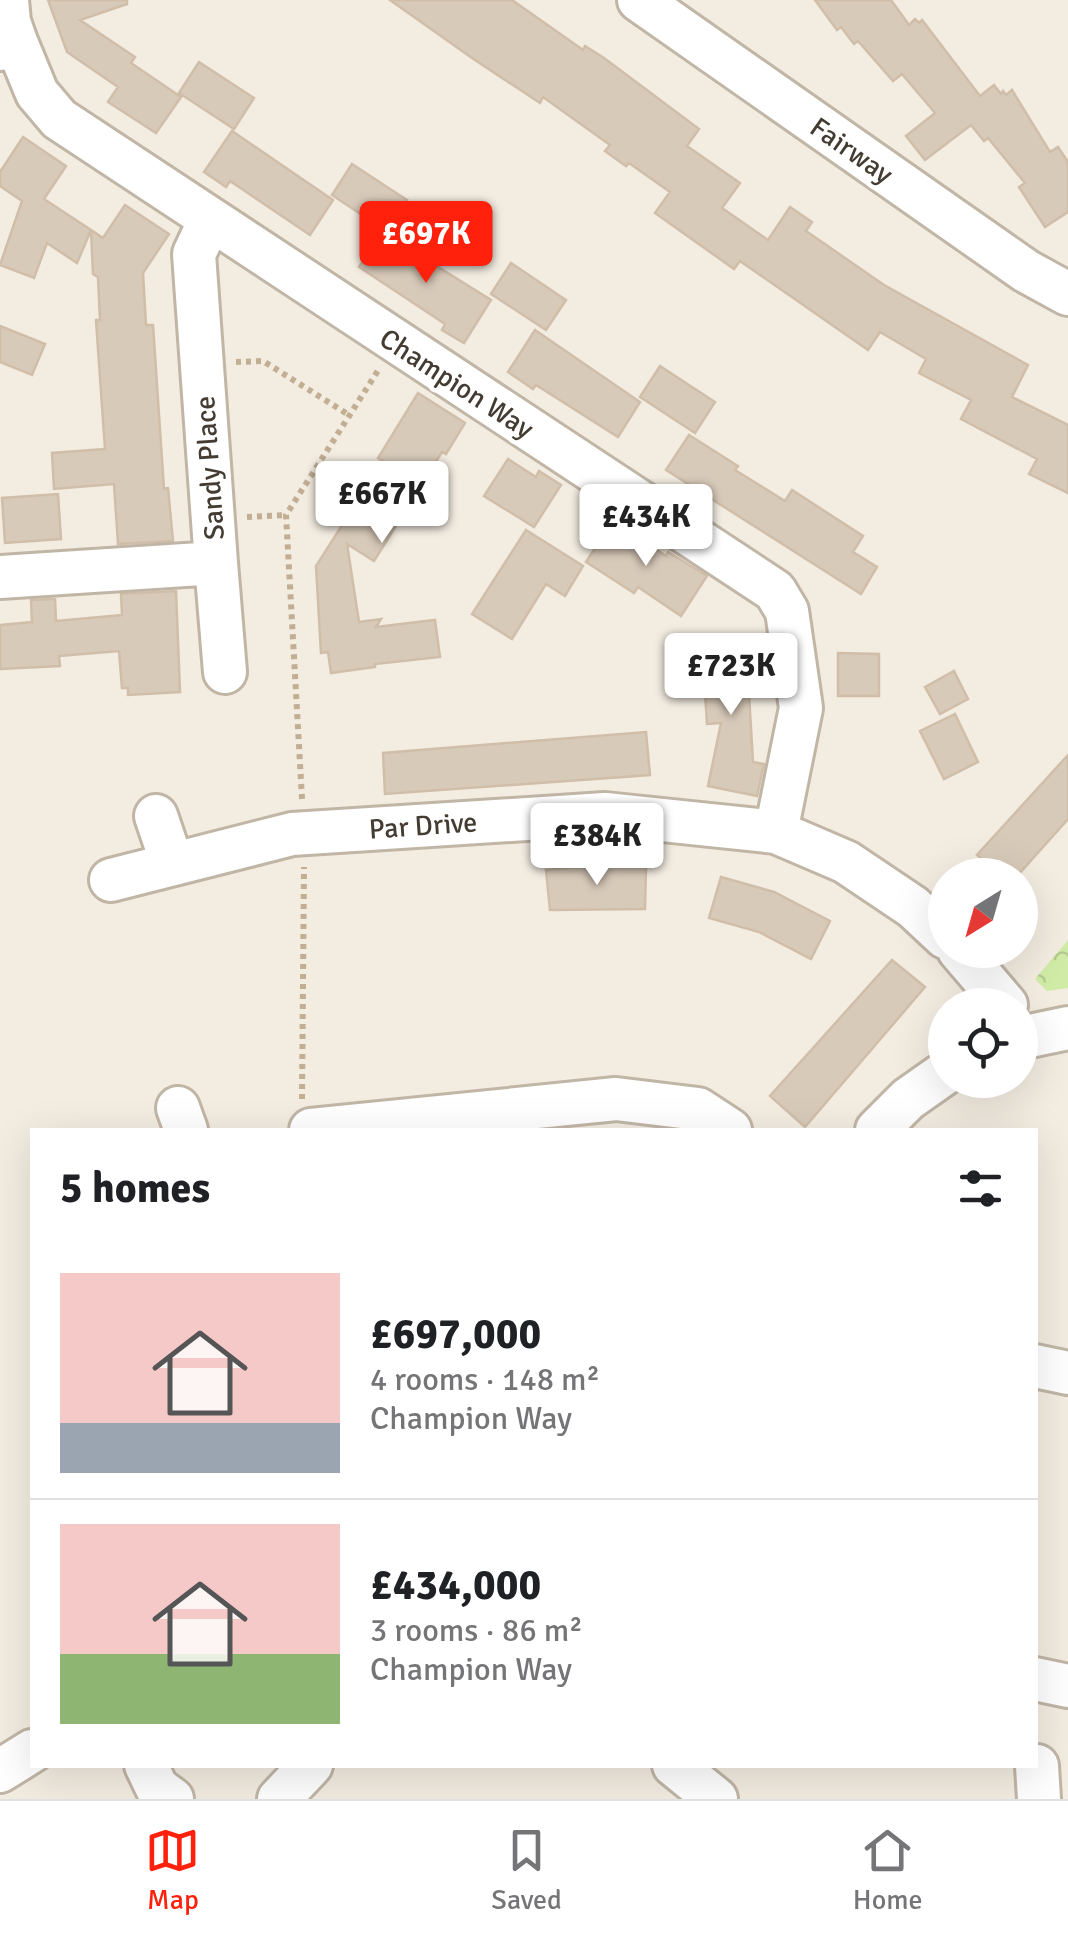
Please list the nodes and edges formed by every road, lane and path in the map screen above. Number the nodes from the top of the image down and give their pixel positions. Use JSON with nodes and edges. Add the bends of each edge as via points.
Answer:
{"nodes":[{"id":1,"x":7,"y":0,"type":"edge"},
{"id":2,"x":639,"y":0,"type":"edge"},
{"id":3,"x":8,"y":46,"type":"edge"},
{"id":4,"x":210,"y":220,"type":"junction"},
{"id":5,"x":1068,"y":294,"type":"edge"},
{"id":6,"x":395,"y":343,"type":"junction"},
{"id":7,"x":202,"y":364,"type":"junction"},
{"id":8,"x":349,"y":415,"type":"junction"},
{"id":9,"x":216,"y":563,"type":"junction"},
{"id":10,"x":0,"y":577,"type":"edge"},
{"id":11,"x":225,"y":672,"type":"dead end"},
{"id":12,"x":156,"y":816,"type":"dead end"},
{"id":13,"x":776,"y":832,"type":"junction"},
{"id":14,"x":304,"y":833,"type":"junction"},
{"id":15,"x":172,"y":863,"type":"junction"},
{"id":16,"x":112,"y":880,"type":"dead end"},
{"id":17,"x":928,"y":921,"type":"edge"},
{"id":18,"x":975,"y":968,"type":"edge"},
{"id":19,"x":992,"y":988,"type":"edge"},
{"id":20,"x":1068,"y":1028,"type":"edge"},
{"id":21,"x":1038,"y":1034,"type":"edge"},
{"id":22,"x":928,"y":1085,"type":"edge"},
{"id":23,"x":307,"y":1120,"type":"edge"},
{"id":24,"x":727,"y":1128,"type":"edge"},
{"id":25,"x":879,"y":1128,"type":"edge"},
{"id":26,"x":1038,"y":1367,"type":"edge"},
{"id":27,"x":1068,"y":1374,"type":"edge"},
{"id":28,"x":1038,"y":1680,"type":"edge"},
{"id":29,"x":1068,"y":1686,"type":"edge"},
{"id":30,"x":30,"y":1751,"type":"edge"},
{"id":31,"x":147,"y":1768,"type":"edge"},
{"id":32,"x":307,"y":1768,"type":"edge"},
{"id":33,"x":678,"y":1768,"type":"edge"},
{"id":34,"x":0,"y":1771,"type":"edge"},
{"id":35,"x":172,"y":1799,"type":"edge"},
{"id":36,"x":279,"y":1799,"type":"edge"},
{"id":37,"x":716,"y":1799,"type":"edge"}],
"edges":[{"from":1,"to":3,"type":"street","name":"Champion Way"},
{"from":2,"to":5,"type":"street","name":"Fairway"},
{"from":3,"to":4,"type":"street","name":"Champion Way","via":[[45,106]]},
{"from":4,"to":6,"type":"street","name":"Champion Way"},
{"from":4,"to":7,"type":"street","name":"Sandy Place","via":[[194,254]]},
{"from":6,"to":8,"type":"path"},
{"from":6,"to":13,"type":"street","name":"Champion Way","via":[[774,591],[787,611],[801,708]]},
{"from":7,"to":8,"type":"path","via":[[264,361]]},
{"from":7,"to":9,"type":"street","name":"Sandy Place"},
{"from":8,"to":14,"type":"path","via":[[286,515]]},
{"from":9,"to":10,"type":"street","name":"Sandy Place"},
{"from":9,"to":11,"type":"street"},
{"from":12,"to":15,"type":"street"},
{"from":13,"to":14,"type":"street","name":"Par Drive","via":[[606,814]]},
{"from":13,"to":17,"type":"street","name":"Par Drive","via":[[846,862]]},
{"from":14,"to":15,"type":"street","name":"Par Drive"},
{"from":14,"to":23,"type":"path"},
{"from":15,"to":16,"type":"street","name":"Par Drive"},
{"from":18,"to":19,"type":"street"},
{"from":20,"to":21,"type":"street"},
{"from":22,"to":25,"type":"street"},
{"from":23,"to":24,"type":"street","via":[[616,1099],[698,1109]]},
{"from":26,"to":27,"type":"street"},
{"from":28,"to":29,"type":"street"},
{"from":30,"to":34,"type":"street"},
{"from":31,"to":35,"type":"street"},
{"from":32,"to":36,"type":"street"},
{"from":33,"to":37,"type":"street"}]}
